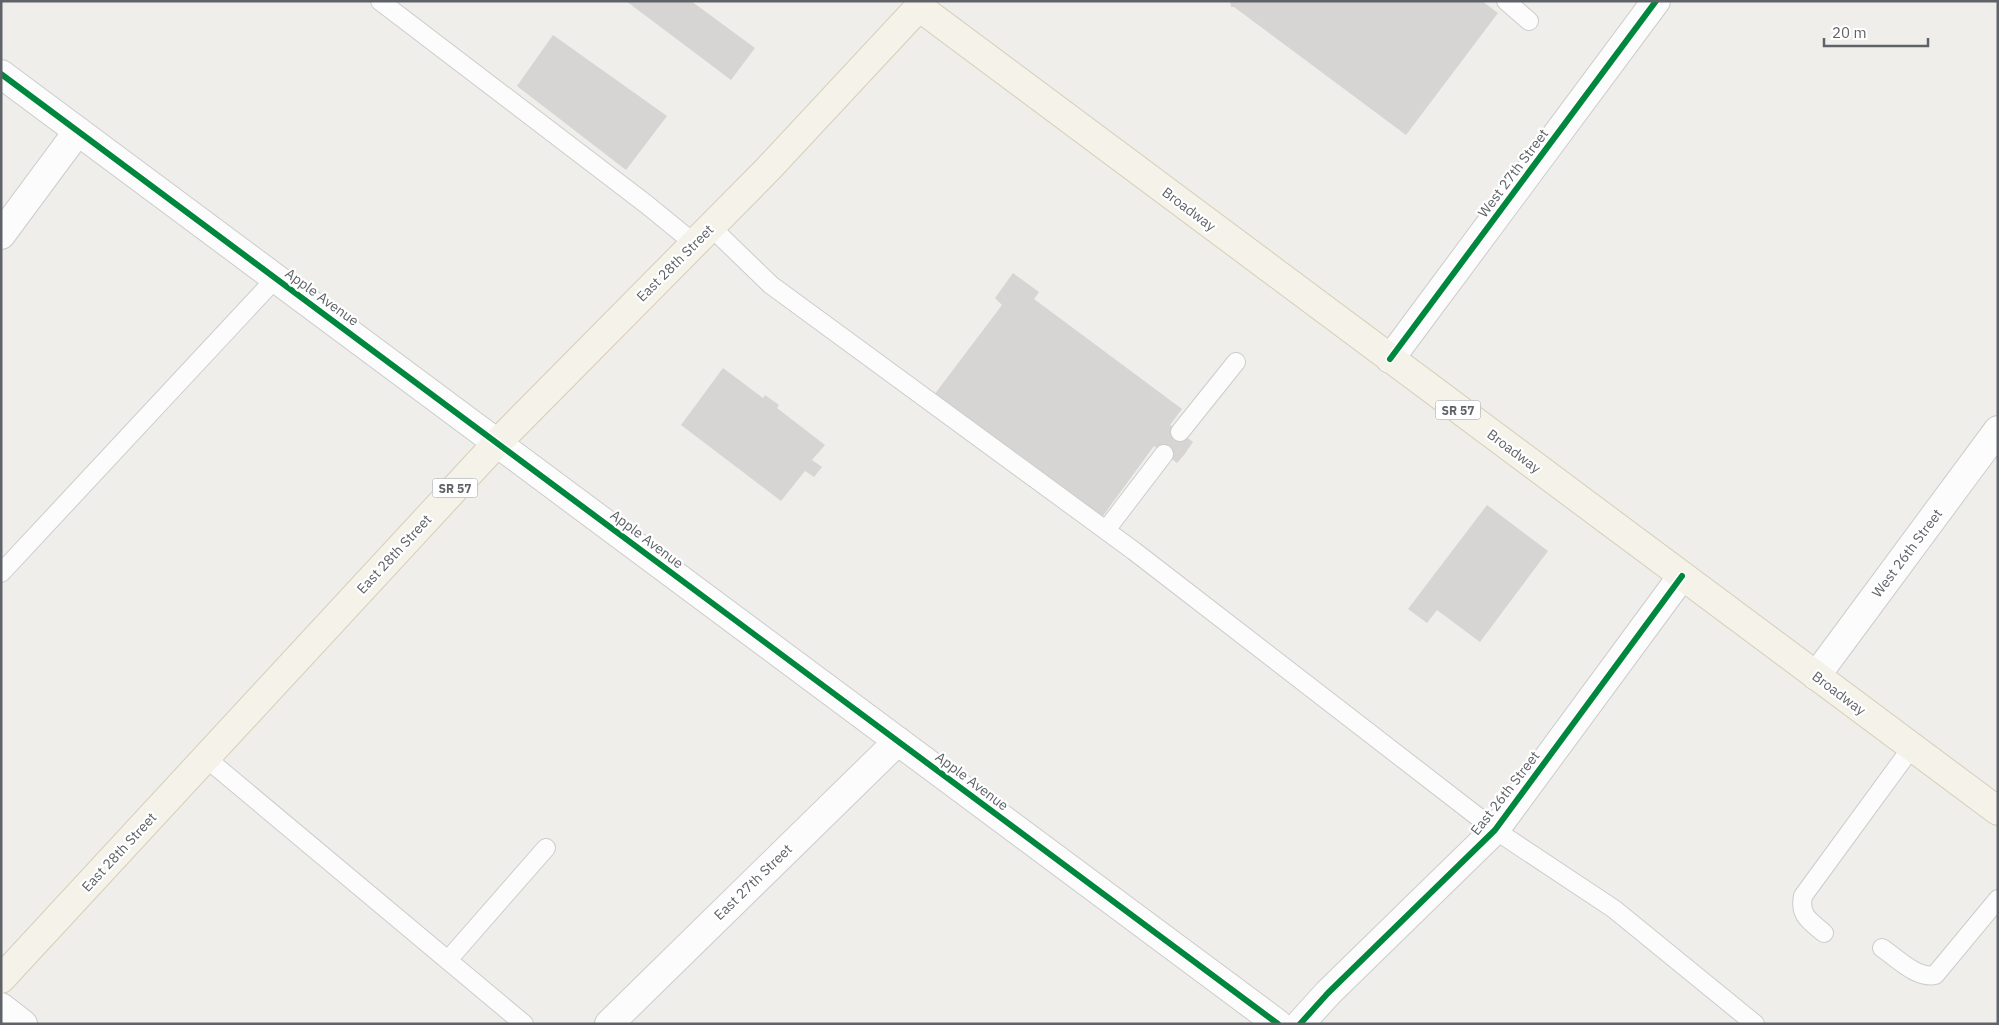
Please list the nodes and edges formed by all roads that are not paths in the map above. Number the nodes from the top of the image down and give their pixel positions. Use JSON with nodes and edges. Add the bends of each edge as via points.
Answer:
{"nodes":[{"id":1,"x":380,"y":1,"type":"edge"},
{"id":2,"x":1506,"y":1,"type":"edge"},
{"id":3,"x":1656,"y":1,"type":"edge"},
{"id":4,"x":920,"y":3,"type":"edge"},
{"id":5,"x":1529,"y":21,"type":"dead end"},
{"id":6,"x":1,"y":74,"type":"edge"},
{"id":7,"x":78,"y":131,"type":"junction"},
{"id":8,"x":1,"y":235,"type":"edge"},
{"id":9,"x":703,"y":235,"type":"junction"},
{"id":10,"x":276,"y":278,"type":"junction"},
{"id":11,"x":1390,"y":359,"type":"junction"},
{"id":12,"x":1236,"y":362,"type":"dead end"},
{"id":13,"x":1998,"y":430,"type":"edge"},
{"id":14,"x":1180,"y":432,"type":"dead end"},
{"id":15,"x":497,"y":443,"type":"junction"},
{"id":16,"x":1164,"y":454,"type":"dead end"},
{"id":17,"x":1106,"y":530,"type":"junction"},
{"id":18,"x":1,"y":573,"type":"edge"},
{"id":19,"x":1682,"y":576,"type":"junction"},
{"id":20,"x":1816,"y":676,"type":"junction"},
{"id":21,"x":898,"y":741,"type":"junction"},
{"id":22,"x":1912,"y":747,"type":"junction"},
{"id":23,"x":206,"y":758,"type":"junction"},
{"id":24,"x":1998,"y":811,"type":"edge"},
{"id":25,"x":1495,"y":830,"type":"junction"},
{"id":26,"x":546,"y":848,"type":"dead end"},
{"id":27,"x":1998,"y":898,"type":"edge"},
{"id":28,"x":1824,"y":934,"type":"dead end"},
{"id":29,"x":1882,"y":948,"type":"dead end"},
{"id":30,"x":448,"y":960,"type":"junction"},
{"id":31,"x":1,"y":979,"type":"edge"},
{"id":32,"x":1,"y":1007,"type":"edge"},
{"id":33,"x":23,"y":1024,"type":"edge"},
{"id":34,"x":524,"y":1024,"type":"edge"},
{"id":35,"x":609,"y":1024,"type":"edge"},
{"id":36,"x":1278,"y":1024,"type":"edge"},
{"id":37,"x":1300,"y":1024,"type":"edge"},
{"id":38,"x":1756,"y":1024,"type":"edge"}],
"edges":[{"from":1,"to":9,"type":"lane"},
{"from":2,"to":5,"type":"lane"},
{"from":3,"to":11,"type":"street","name":"West 27th Street"},
{"from":4,"to":9,"type":"main road","name":"East 28th Street","number":"SR 57"},
{"from":4,"to":11,"type":"main road","name":"Broadway","number":"SR 57"},
{"from":6,"to":7,"type":"street","name":"Apple Avenue"},
{"from":7,"to":8,"type":"street"},
{"from":7,"to":10,"type":"street","name":"Apple Avenue"},
{"from":9,"to":15,"type":"main road","name":"East 28th Street","number":"SR 57"},
{"from":9,"to":17,"type":"lane"},
{"from":10,"to":15,"type":"street","name":"Apple Avenue"},
{"from":10,"to":18,"type":"lane"},
{"from":11,"to":19,"type":"main road","name":"Broadway","number":"SR 57"},
{"from":12,"to":14,"type":"lane"},
{"from":13,"to":20,"type":"street","name":"West 26th Street"},
{"from":15,"to":21,"type":"street","name":"Apple Avenue"},
{"from":15,"to":23,"type":"main road","name":"East 28th Street","number":"SR 57"},
{"from":16,"to":17,"type":"lane"},
{"from":17,"to":25,"type":"lane"},
{"from":19,"to":20,"type":"main road","name":"Broadway","number":"SR 57"},
{"from":19,"to":25,"type":"street","name":"East 26th Street"},
{"from":20,"to":22,"type":"main road","name":"Broadway","number":"SR 57"},
{"from":21,"to":35,"type":"street","name":"East 27th Street"},
{"from":21,"to":36,"type":"street","name":"Apple Avenue"},
{"from":22,"to":24,"type":"main road","name":"Broadway","number":"SR 57"},
{"from":22,"to":28,"type":"lane","via":[[1803,896],[1802,913]]},
{"from":23,"to":30,"type":"lane"},
{"from":23,"to":31,"type":"main road","name":"East 28th Street","number":"SR 57"},
{"from":25,"to":37,"type":"street","name":"East 26th Street"},
{"from":25,"to":38,"type":"lane","via":[[1614,909]]},
{"from":26,"to":30,"type":"lane"},
{"from":27,"to":29,"type":"lane","via":[[1935,975],[1920,974]]},
{"from":30,"to":34,"type":"lane"},
{"from":32,"to":33,"type":"street"}]}
